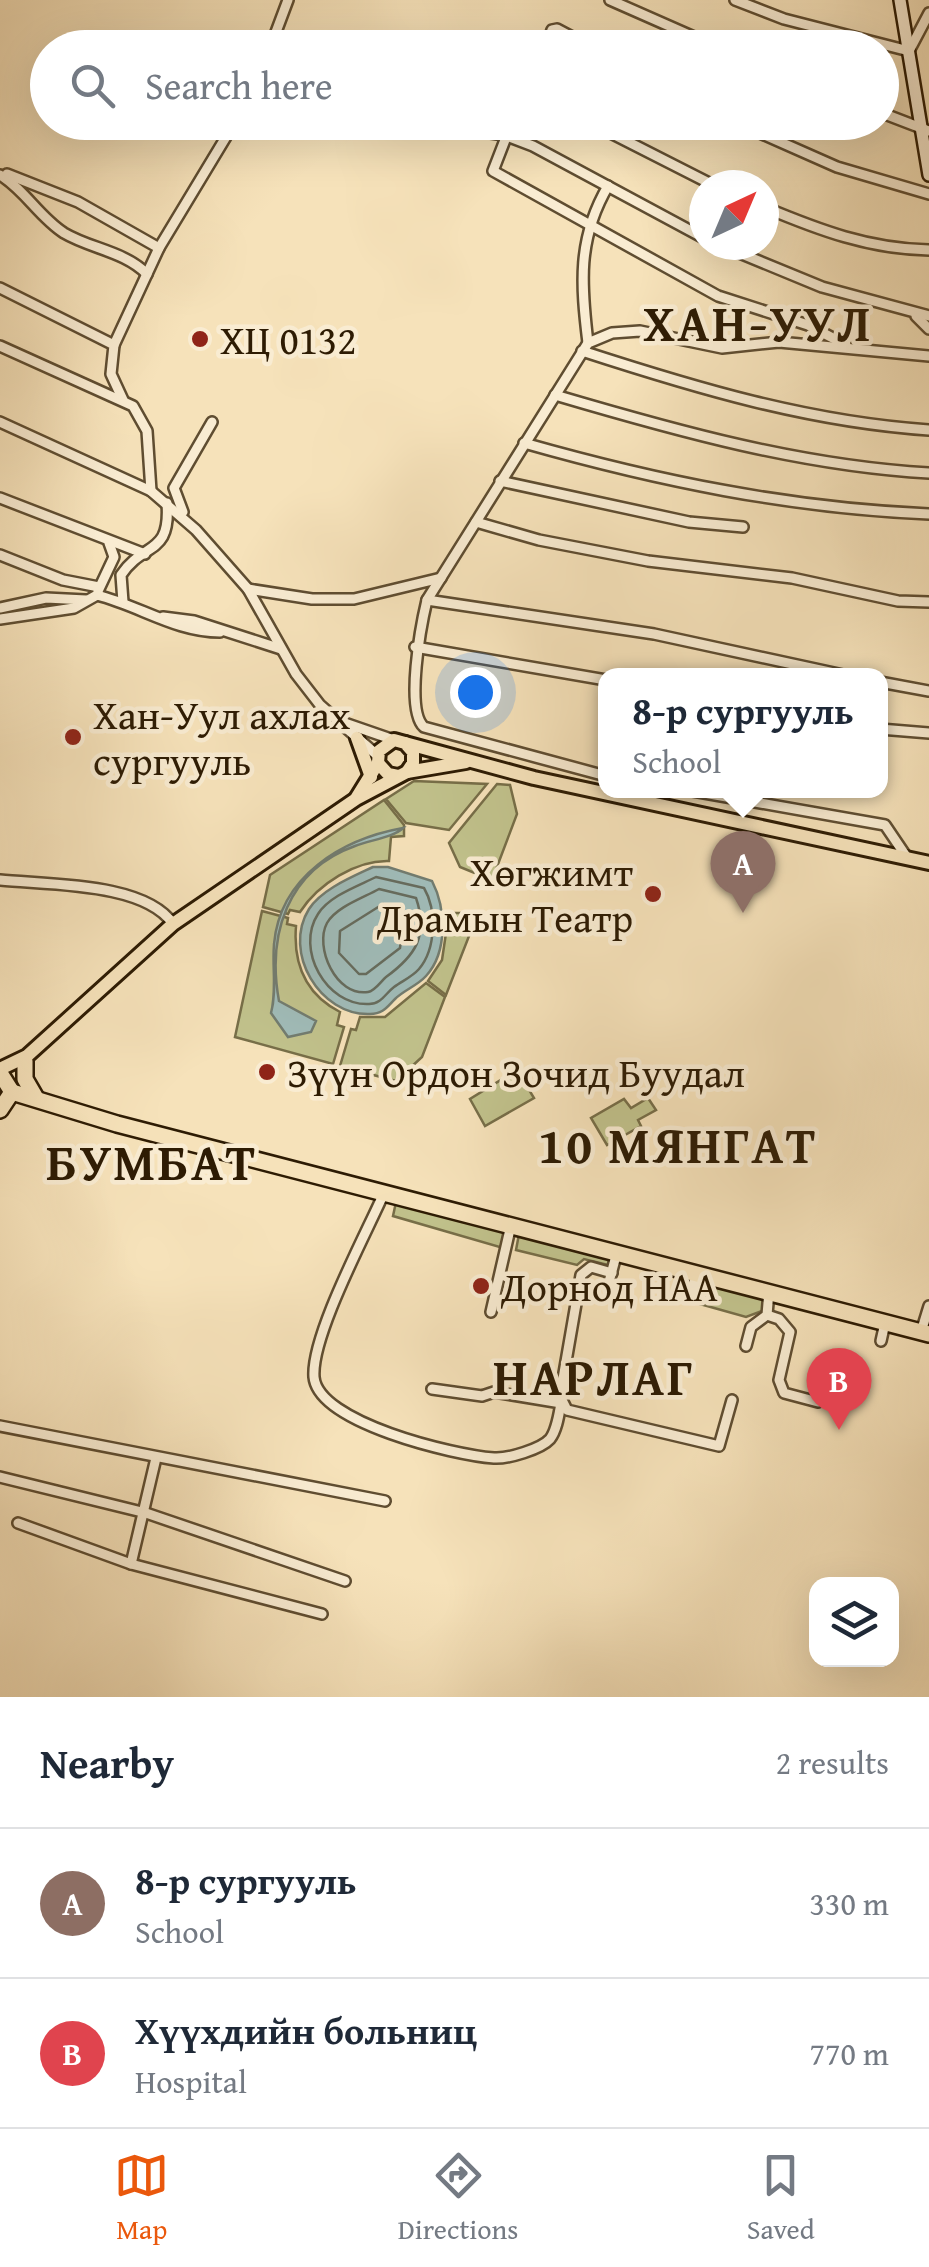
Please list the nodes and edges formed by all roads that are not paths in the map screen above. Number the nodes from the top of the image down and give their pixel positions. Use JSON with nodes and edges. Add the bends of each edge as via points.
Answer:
{"nodes":[{"id":1,"x":288,"y":0,"type":"edge"},
{"id":2,"x":610,"y":0,"type":"edge"},
{"id":3,"x":735,"y":0,"type":"edge"},
{"id":4,"x":900,"y":0,"type":"edge"},
{"id":5,"x":929,"y":13,"type":"edge"},
{"id":6,"x":277,"y":30,"type":"edge"},
{"id":7,"x":678,"y":30,"type":"edge"},
{"id":8,"x":827,"y":30,"type":"edge"},
{"id":9,"x":924,"y":37,"type":"edge"},
{"id":10,"x":899,"y":48,"type":"edge"},
{"id":11,"x":909,"y":51,"type":"junction"},
{"id":12,"x":899,"y":119,"type":"edge"},
{"id":13,"x":925,"y":129,"type":"edge"},
{"id":14,"x":224,"y":140,"type":"edge"},
{"id":15,"x":502,"y":140,"type":"edge"},
{"id":16,"x":514,"y":140,"type":"edge"},
{"id":17,"x":625,"y":140,"type":"edge"},
{"id":18,"x":776,"y":140,"type":"edge"},
{"id":19,"x":0,"y":173,"type":"edge"},
{"id":20,"x":689,"y":173,"type":"edge"},
{"id":21,"x":929,"y":175,"type":"edge"},
{"id":22,"x":608,"y":186,"type":"junction"},
{"id":23,"x":929,"y":194,"type":"edge"},
{"id":24,"x":779,"y":214,"type":"edge"},
{"id":25,"x":587,"y":227,"type":"junction"},
{"id":26,"x":689,"y":230,"type":"edge"},
{"id":27,"x":159,"y":248,"type":"junction"},
{"id":28,"x":929,"y":250,"type":"edge"},
{"id":29,"x":756,"y":260,"type":"edge"},
{"id":30,"x":147,"y":274,"type":"junction"},
{"id":31,"x":0,"y":288,"type":"edge"},
{"id":32,"x":916,"y":316,"type":"junction"},
{"id":33,"x":929,"y":316,"type":"edge"},
{"id":34,"x":929,"y":329,"type":"edge"},
{"id":35,"x":114,"y":345,"type":"junction"},
{"id":36,"x":0,"y":346,"type":"edge"},
{"id":37,"x":585,"y":347,"type":"junction"},
{"id":38,"x":853,"y":349,"type":"junction"},
{"id":39,"x":929,"y":356,"type":"edge"},
{"id":40,"x":555,"y":395,"type":"junction"},
{"id":41,"x":123,"y":400,"type":"junction"},
{"id":42,"x":0,"y":422,"type":"edge"},
{"id":43,"x":212,"y":422,"type":"dead end"},
{"id":44,"x":929,"y":430,"type":"edge"},
{"id":45,"x":524,"y":443,"type":"junction"},
{"id":46,"x":929,"y":473,"type":"edge"},
{"id":47,"x":500,"y":481,"type":"junction"},
{"id":48,"x":150,"y":491,"type":"junction"},
{"id":49,"x":0,"y":498,"type":"edge"},
{"id":50,"x":167,"y":503,"type":"junction"},
{"id":51,"x":929,"y":514,"type":"edge"},
{"id":52,"x":476,"y":522,"type":"junction"},
{"id":53,"x":742,"y":527,"type":"dead end"},
{"id":54,"x":196,"y":530,"type":"junction"},
{"id":55,"x":110,"y":543,"type":"junction"},
{"id":56,"x":145,"y":554,"type":"junction"},
{"id":57,"x":0,"y":555,"type":"edge"},
{"id":58,"x":110,"y":570,"type":"junction"},
{"id":59,"x":121,"y":574,"type":"junction"},
{"id":60,"x":441,"y":578,"type":"junction"},
{"id":61,"x":248,"y":589,"type":"junction"},
{"id":62,"x":98,"y":591,"type":"junction"},
{"id":63,"x":86,"y":600,"type":"junction"},
{"id":64,"x":427,"y":600,"type":"junction"},
{"id":65,"x":123,"y":602,"type":"junction"},
{"id":66,"x":929,"y":602,"type":"edge"},
{"id":67,"x":0,"y":608,"type":"edge"},
{"id":68,"x":0,"y":619,"type":"edge"},
{"id":69,"x":416,"y":647,"type":"junction"},
{"id":70,"x":281,"y":649,"type":"junction"},
{"id":71,"x":811,"y":668,"type":"edge"},
{"id":72,"x":598,"y":679,"type":"edge"},
{"id":73,"x":888,"y":683,"type":"edge"},
{"id":74,"x":929,"y":691,"type":"edge"},
{"id":75,"x":328,"y":714,"type":"junction"},
{"id":76,"x":888,"y":730,"type":"edge"},
{"id":77,"x":929,"y":733,"type":"edge"},
{"id":78,"x":358,"y":738,"type":"junction"},
{"id":79,"x":400,"y":742,"type":"junction"},
{"id":80,"x":505,"y":750,"type":"junction"},
{"id":81,"x":378,"y":760,"type":"junction"},
{"id":82,"x":474,"y":761,"type":"junction"},
{"id":83,"x":502,"y":769,"type":"junction"},
{"id":84,"x":402,"y":774,"type":"junction"},
{"id":85,"x":598,"y":774,"type":"edge"},
{"id":86,"x":371,"y":777,"type":"junction"},
{"id":87,"x":598,"y":790,"type":"edge"},
{"id":88,"x":633,"y":798,"type":"edge"},
{"id":89,"x":731,"y":798,"type":"edge"},
{"id":90,"x":356,"y":799,"type":"junction"},
{"id":91,"x":908,"y":859,"type":"junction"},
{"id":92,"x":929,"y":863,"type":"edge"},
{"id":93,"x":0,"y":880,"type":"edge"},
{"id":94,"x":173,"y":924,"type":"junction"},
{"id":95,"x":26,"y":1058,"type":"junction"},
{"id":96,"x":6,"y":1080,"type":"edge"},
{"id":97,"x":43,"y":1100,"type":"junction"},
{"id":98,"x":2,"y":1109,"type":"edge"},
{"id":99,"x":384,"y":1193,"type":"junction"},
{"id":100,"x":511,"y":1225,"type":"junction"},
{"id":101,"x":617,"y":1252,"type":"junction"},
{"id":102,"x":696,"y":1274,"type":"junction"},
{"id":103,"x":770,"y":1292,"type":"junction"},
{"id":104,"x":690,"y":1294,"type":"dead end"},
{"id":105,"x":929,"y":1306,"type":"edge"},
{"id":106,"x":491,"y":1312,"type":"dead end"},
{"id":107,"x":767,"y":1315,"type":"junction"},
{"id":108,"x":885,"y":1323,"type":"junction"},
{"id":109,"x":925,"y":1333,"type":"edge"},
{"id":110,"x":881,"y":1341,"type":"dead end"},
{"id":111,"x":746,"y":1346,"type":"dead end"},
{"id":112,"x":432,"y":1389,"type":"dead end"},
{"id":113,"x":732,"y":1400,"type":"dead end"},
{"id":114,"x":818,"y":1402,"type":"dead end"},
{"id":115,"x":561,"y":1403,"type":"junction"},
{"id":116,"x":0,"y":1426,"type":"edge"},
{"id":117,"x":156,"y":1458,"type":"junction"},
{"id":118,"x":0,"y":1477,"type":"edge"},
{"id":119,"x":385,"y":1501,"type":"dead end"},
{"id":120,"x":146,"y":1513,"type":"junction"},
{"id":121,"x":18,"y":1522,"type":"dead end"},
{"id":122,"x":130,"y":1564,"type":"junction"},
{"id":123,"x":345,"y":1581,"type":"dead end"},
{"id":124,"x":322,"y":1614,"type":"dead end"}],
"edges":[{"from":1,"to":6,"type":"street"},
{"from":2,"to":7,"type":"street"},
{"from":3,"to":8,"type":"street"},
{"from":4,"to":11,"type":"street"},
{"from":5,"to":9,"type":"street"},
{"from":9,"to":11,"type":"street"},
{"from":10,"to":11,"type":"street"},
{"from":11,"to":13,"type":"street"},
{"from":12,"to":13,"type":"street"},
{"from":13,"to":21,"type":"street"},
{"from":14,"to":27,"type":"street"},
{"from":15,"to":25,"type":"street","via":[[493,171]]},
{"from":16,"to":22,"type":"street"},
{"from":17,"to":20,"type":"street"},
{"from":18,"to":23,"type":"street","via":[[837,167]]},
{"from":19,"to":27,"type":"street","via":[[78,202]]},
{"from":19,"to":30,"type":"street","via":[[64,233],[132,259]]},
{"from":22,"to":25,"type":"street"},
{"from":22,"to":26,"type":"street"},
{"from":24,"to":28,"type":"street","via":[[839,238]]},
{"from":25,"to":37,"type":"street","via":[[579,276]]},
{"from":25,"to":38,"type":"street","via":[[718,296],[808,325]]},
{"from":27,"to":30,"type":"street"},
{"from":29,"to":32,"type":"street"},
{"from":30,"to":35,"type":"street"},
{"from":31,"to":35,"type":"street"},
{"from":32,"to":33,"type":"street"},
{"from":32,"to":34,"type":"street"},
{"from":35,"to":41,"type":"street","via":[[111,374]]},
{"from":36,"to":41,"type":"street"},
{"from":37,"to":38,"type":"street","via":[[612,333],[640,331],[722,348],[778,342]]},
{"from":37,"to":40,"type":"street"},
{"from":37,"to":44,"type":"street","via":[[717,395]]},
{"from":38,"to":39,"type":"street"},
{"from":40,"to":45,"type":"street"},
{"from":40,"to":46,"type":"street","via":[[785,454]]},
{"from":41,"to":48,"type":"street","via":[[134,406],[147,432]]},
{"from":42,"to":48,"type":"street"},
{"from":43,"to":54,"type":"street","via":[[174,488]]},
{"from":45,"to":47,"type":"street"},
{"from":45,"to":51,"type":"street","via":[[696,489]]},
{"from":47,"to":52,"type":"street"},
{"from":47,"to":53,"type":"street"},
{"from":48,"to":50,"type":"street"},
{"from":49,"to":55,"type":"street"},
{"from":50,"to":54,"type":"street"},
{"from":50,"to":56,"type":"street","via":[[167,534]]},
{"from":52,"to":60,"type":"street"},
{"from":52,"to":66,"type":"street","via":[[648,561]]},
{"from":54,"to":61,"type":"street"},
{"from":55,"to":56,"type":"street"},
{"from":55,"to":58,"type":"street"},
{"from":56,"to":59,"type":"street"},
{"from":57,"to":62,"type":"street"},
{"from":58,"to":59,"type":"street"},
{"from":58,"to":62,"type":"street"},
{"from":59,"to":65,"type":"street"},
{"from":60,"to":61,"type":"street","via":[[354,599]]},
{"from":60,"to":64,"type":"street"},
{"from":61,"to":70,"type":"street"},
{"from":62,"to":63,"type":"street"},
{"from":62,"to":65,"type":"street"},
{"from":63,"to":67,"type":"street","via":[[46,598]]},
{"from":63,"to":68,"type":"street","via":[[74,608]]},
{"from":64,"to":69,"type":"street"},
{"from":64,"to":71,"type":"street","via":[[654,634]]},
{"from":65,"to":70,"type":"street"},
{"from":69,"to":72,"type":"street"},
{"from":69,"to":80,"type":"street","via":[[419,723]]},
{"from":70,"to":75,"type":"street"},
{"from":73,"to":74,"type":"street"},
{"from":75,"to":78,"type":"street"},
{"from":75,"to":79,"type":"street"},
{"from":76,"to":77,"type":"street"},
{"from":78,"to":81,"type":"street"},
{"from":78,"to":86,"type":"main road"},
{"from":79,"to":81,"type":"main road","via":[[383,746]]},
{"from":79,"to":82,"type":"main road"},
{"from":79,"to":84,"type":"main road","via":[[414,757]]},
{"from":80,"to":83,"type":"street"},
{"from":80,"to":85,"type":"street"},
{"from":81,"to":84,"type":"main road","via":[[388,774]]},
{"from":81,"to":86,"type":"main road"},
{"from":82,"to":83,"type":"main road"},
{"from":82,"to":84,"type":"main road"},
{"from":83,"to":87,"type":"main road"},
{"from":84,"to":90,"type":"main road"},
{"from":86,"to":90,"type":"main road"},
{"from":88,"to":91,"type":"main road"},
{"from":89,"to":91,"type":"street","via":[[885,826]]},
{"from":90,"to":94,"type":"main road"},
{"from":91,"to":92,"type":"main road"},
{"from":93,"to":94,"type":"street","via":[[147,901]]},
{"from":94,"to":95,"type":"main road"},
{"from":95,"to":96,"type":"main road"},
{"from":95,"to":97,"type":"highway","via":[[25,1079]]},
{"from":96,"to":97,"type":"highway"},
{"from":96,"to":98,"type":"highway"},
{"from":97,"to":98,"type":"highway"},
{"from":97,"to":99,"type":"highway"},
{"from":99,"to":100,"type":"highway"},
{"from":99,"to":115,"type":"street","via":[[321,1338],[314,1373],[322,1396],[363,1426],[497,1458],[540,1447],[553,1436]]},
{"from":100,"to":101,"type":"highway"},
{"from":100,"to":106,"type":"street"},
{"from":101,"to":102,"type":"highway"},
{"from":101,"to":115,"type":"street","via":[[610,1278],[591,1266],[582,1275]]},
{"from":102,"to":103,"type":"highway"},
{"from":102,"to":104,"type":"street"},
{"from":103,"to":107,"type":"street"},
{"from":103,"to":108,"type":"highway"},
{"from":105,"to":109,"type":"street"},
{"from":107,"to":111,"type":"street","via":[[751,1328]]},
{"from":107,"to":114,"type":"street","via":[[790,1332],[778,1380],[784,1394]]},
{"from":108,"to":109,"type":"highway"},
{"from":108,"to":110,"type":"street"},
{"from":112,"to":115,"type":"street"},
{"from":113,"to":115,"type":"street","via":[[720,1446],[567,1410]]},
{"from":116,"to":117,"type":"street"},
{"from":117,"to":119,"type":"street"},
{"from":117,"to":120,"type":"street"},
{"from":118,"to":120,"type":"street"},
{"from":120,"to":122,"type":"street"},
{"from":120,"to":123,"type":"street"},
{"from":121,"to":122,"type":"street"},
{"from":122,"to":124,"type":"street"}]}
